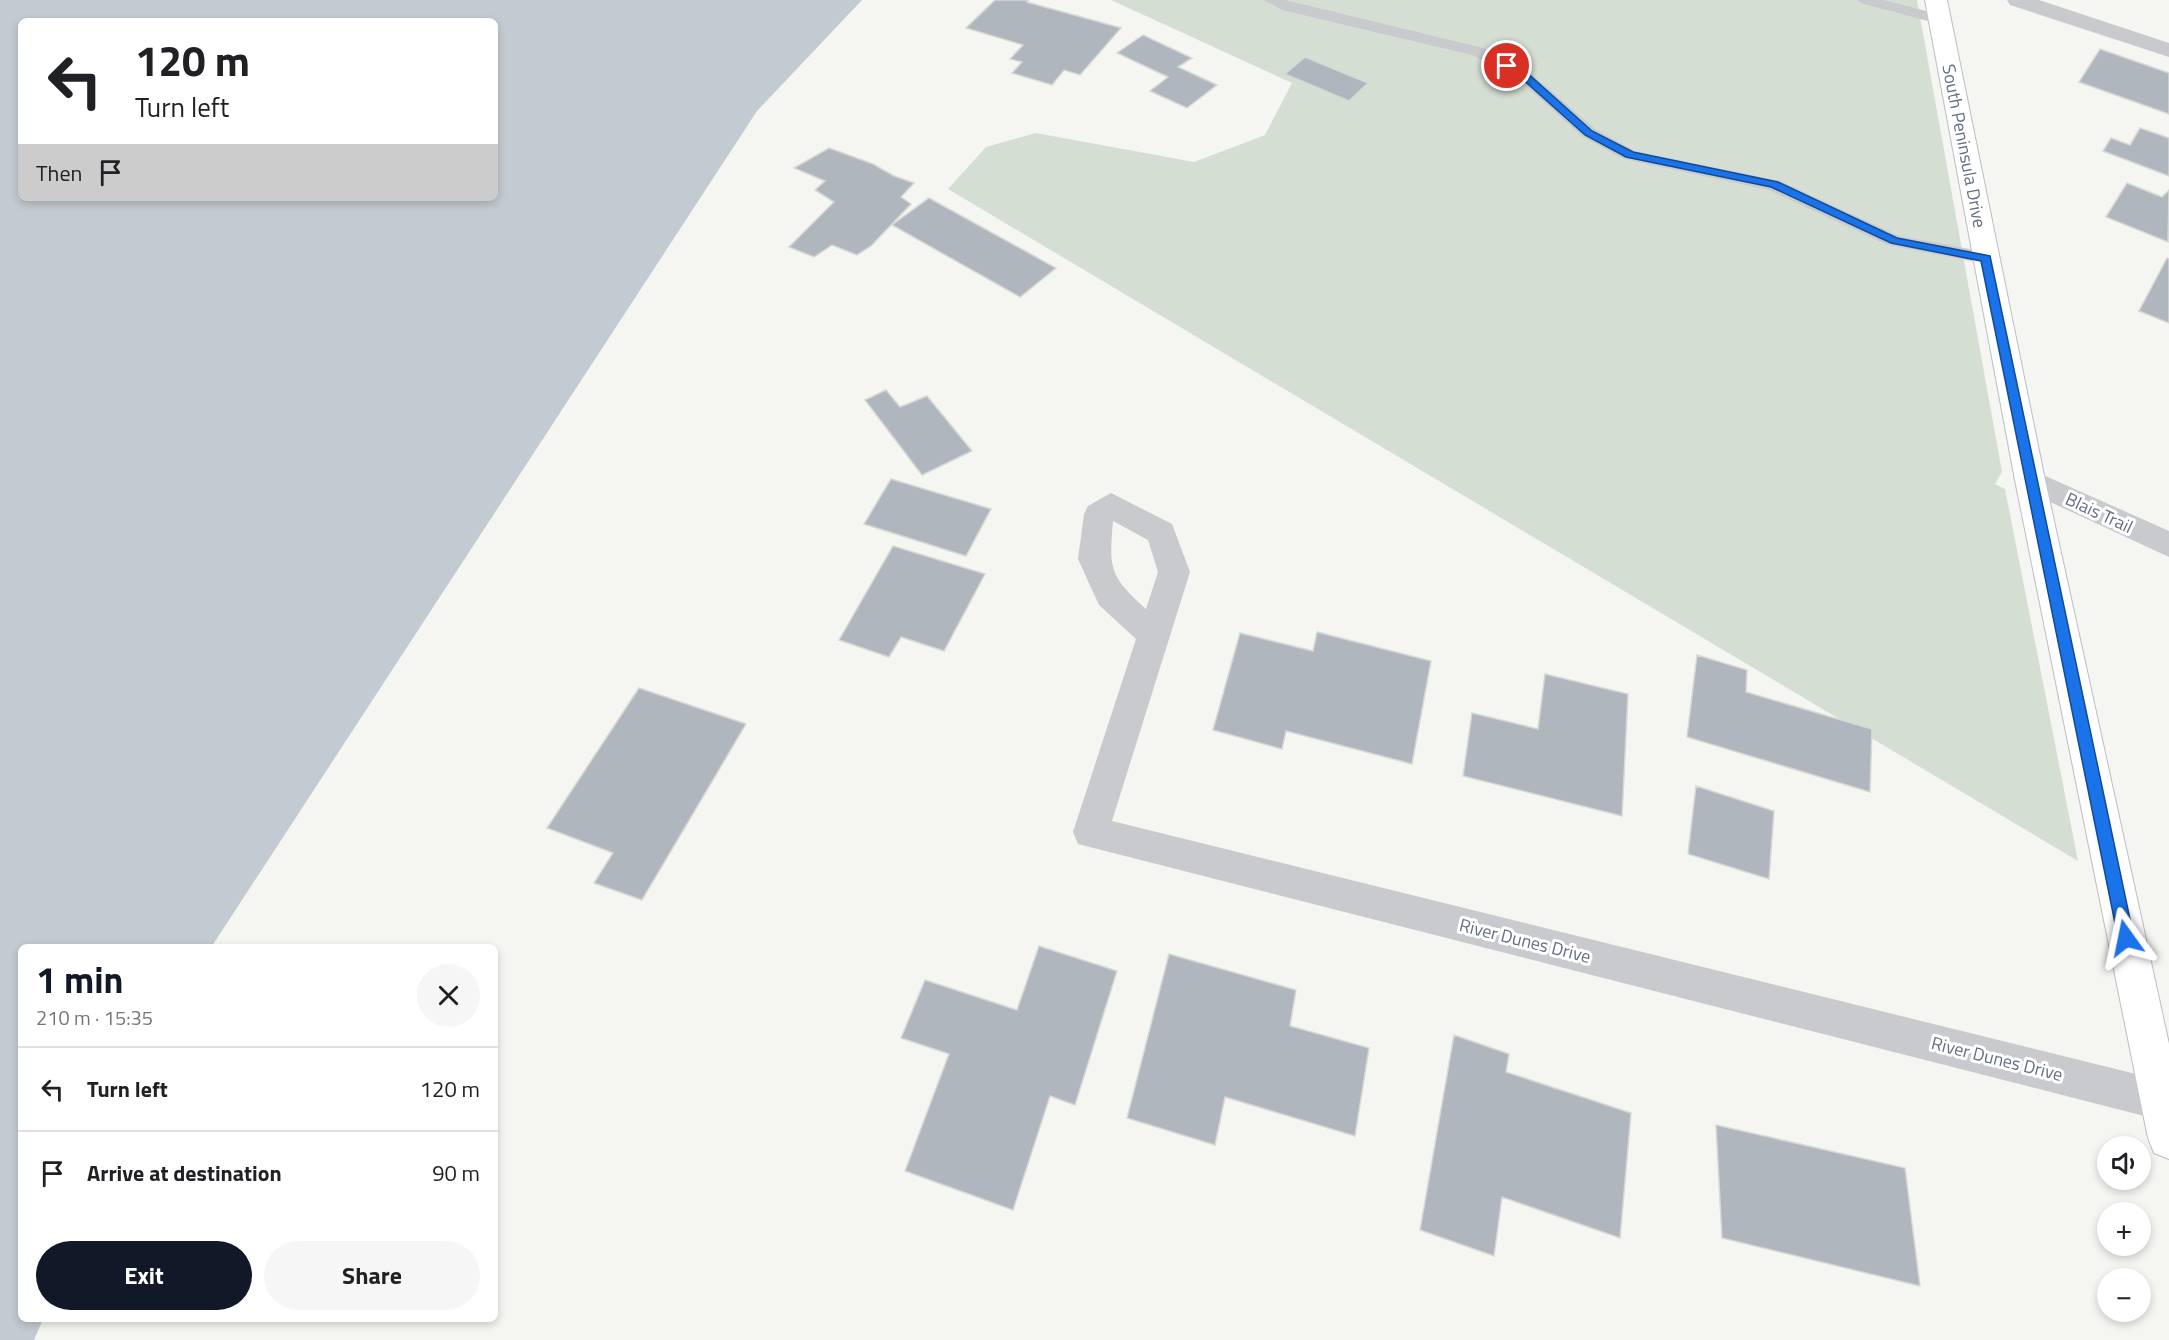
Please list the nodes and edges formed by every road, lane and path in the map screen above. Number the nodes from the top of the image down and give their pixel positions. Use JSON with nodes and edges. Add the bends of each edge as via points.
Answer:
{"nodes":[{"id":1,"x":1272,"y":0,"type":"edge"},
{"id":2,"x":1866,"y":0,"type":"edge"},
{"id":3,"x":2018,"y":0,"type":"edge"},
{"id":4,"x":1937,"y":10,"type":"edge"},
{"id":5,"x":2169,"y":50,"type":"edge"},
{"id":6,"x":1986,"y":258,"type":"junction"},
{"id":7,"x":2030,"y":480,"type":"junction"},
{"id":8,"x":2169,"y":545,"type":"edge"},
{"id":9,"x":1154,"y":635,"type":"dead end"},
{"id":10,"x":2164,"y":1119,"type":"edge"}],
"edges":[{"from":1,"to":6,"type":"lane","via":[[1477,51],[1522,74],[1589,133],[1630,155],[1774,185],[1895,241]]},
{"from":2,"to":4,"type":"lane"},
{"from":3,"to":5,"type":"street"},
{"from":4,"to":6,"type":"main road","name":"South Peninsula Drive"},
{"from":6,"to":7,"type":"main road","name":"South Peninsula Drive"},
{"from":7,"to":8,"type":"street","name":"Blais Trail"},
{"from":7,"to":10,"type":"main road","name":"South Peninsula Drive"},
{"from":9,"to":10,"type":"street","name":"River Dunes Drive","via":[[1091,832]]}]}
